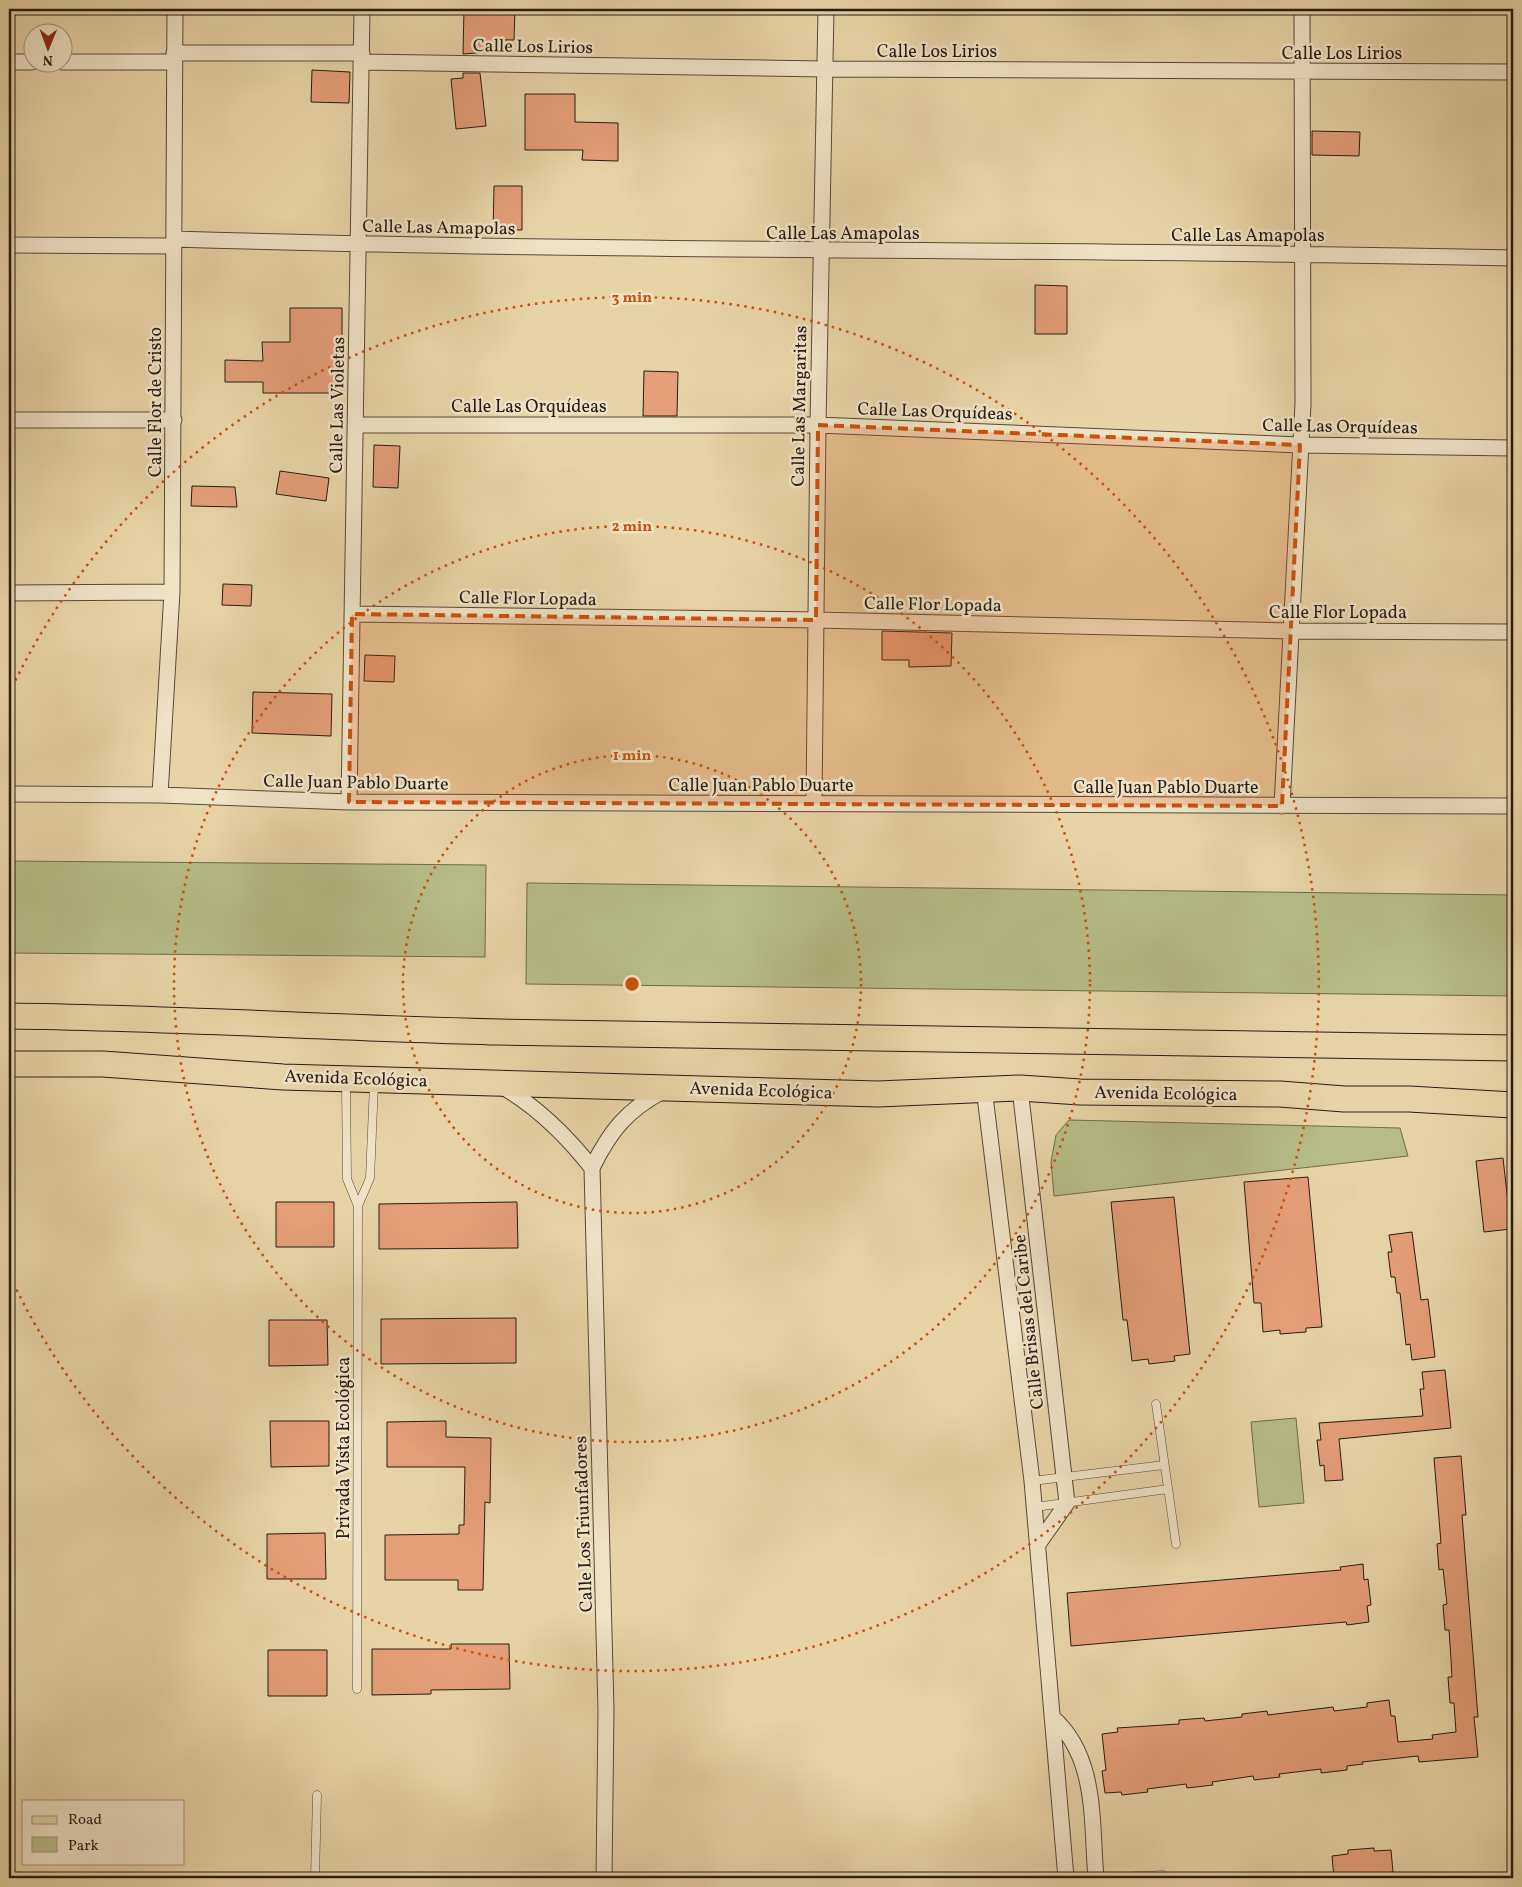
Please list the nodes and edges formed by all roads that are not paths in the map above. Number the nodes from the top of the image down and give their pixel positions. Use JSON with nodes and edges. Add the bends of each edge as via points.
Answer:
{"nodes":[{"id":1,"x":175,"y":9,"type":"edge"},
{"id":2,"x":362,"y":9,"type":"edge"},
{"id":3,"x":826,"y":9,"type":"edge"},
{"id":4,"x":1302,"y":9,"type":"edge"},
{"id":5,"x":174,"y":58,"type":"junction"},
{"id":6,"x":361,"y":58,"type":"junction"},
{"id":7,"x":9,"y":62,"type":"edge"},
{"id":8,"x":22,"y":62,"type":"edge"},
{"id":9,"x":72,"y":62,"type":"edge"},
{"id":10,"x":824,"y":69,"type":"junction"},
{"id":11,"x":1301,"y":72,"type":"junction"},
{"id":12,"x":1513,"y":72,"type":"edge"},
{"id":13,"x":174,"y":242,"type":"junction"},
{"id":14,"x":9,"y":245,"type":"edge"},
{"id":15,"x":358,"y":245,"type":"junction"},
{"id":16,"x":820,"y":252,"type":"junction"},
{"id":17,"x":1302,"y":254,"type":"junction"},
{"id":18,"x":1513,"y":258,"type":"edge"},
{"id":19,"x":9,"y":420,"type":"edge"},
{"id":20,"x":174,"y":420,"type":"junction"},
{"id":21,"x":355,"y":425,"type":"junction"},
{"id":22,"x":818,"y":425,"type":"junction"},
{"id":23,"x":1300,"y":445,"type":"junction"},
{"id":24,"x":1513,"y":448,"type":"edge"},
{"id":25,"x":172,"y":592,"type":"junction"},
{"id":26,"x":9,"y":593,"type":"edge"},
{"id":27,"x":352,"y":614,"type":"junction"},
{"id":28,"x":816,"y":620,"type":"junction"},
{"id":29,"x":1291,"y":631,"type":"junction"},
{"id":30,"x":1513,"y":632,"type":"edge"},
{"id":31,"x":9,"y":794,"type":"edge"},
{"id":32,"x":160,"y":795,"type":"junction"},
{"id":33,"x":349,"y":802,"type":"junction"},
{"id":34,"x":814,"y":804,"type":"junction"},
{"id":35,"x":1282,"y":806,"type":"junction"},
{"id":36,"x":1513,"y":806,"type":"edge"},
{"id":37,"x":9,"y":1016,"type":"edge"},
{"id":38,"x":1513,"y":1048,"type":"edge"},
{"id":39,"x":9,"y":1064,"type":"edge"},
{"id":40,"x":346,"y":1078,"type":"junction"},
{"id":41,"x":374,"y":1079,"type":"junction"},
{"id":42,"x":494,"y":1082,"type":"junction"},
{"id":43,"x":671,"y":1086,"type":"junction"},
{"id":44,"x":984,"y":1088,"type":"junction"},
{"id":45,"x":1020,"y":1088,"type":"junction"},
{"id":46,"x":1513,"y":1105,"type":"edge"},
{"id":47,"x":592,"y":1168,"type":"junction"},
{"id":48,"x":358,"y":1206,"type":"junction"},
{"id":49,"x":1156,"y":1404,"type":"dead end"},
{"id":50,"x":1164,"y":1465,"type":"junction"},
{"id":51,"x":1064,"y":1477,"type":"junction"},
{"id":52,"x":1032,"y":1481,"type":"junction"},
{"id":53,"x":1168,"y":1489,"type":"junction"},
{"id":54,"x":1067,"y":1503,"type":"junction"},
{"id":55,"x":1035,"y":1507,"type":"junction"},
{"id":56,"x":1038,"y":1543,"type":"junction"},
{"id":57,"x":1176,"y":1544,"type":"dead end"},
{"id":58,"x":357,"y":1689,"type":"dead end"},
{"id":59,"x":1052,"y":1717,"type":"junction"},
{"id":60,"x":317,"y":1795,"type":"dead end"},
{"id":61,"x":1163,"y":1875,"type":"dead end"},
{"id":62,"x":316,"y":1878,"type":"edge"},
{"id":63,"x":604,"y":1878,"type":"edge"},
{"id":64,"x":1066,"y":1878,"type":"edge"},
{"id":65,"x":1095,"y":1878,"type":"edge"}],
"edges":[{"from":1,"to":5,"type":"street","name":"Calle Flor de Cristo"},
{"from":2,"to":6,"type":"street","name":"Calle Las Violetas"},
{"from":3,"to":10,"type":"street","name":"Calle Las Margaritas"},
{"from":4,"to":11,"type":"street"},
{"from":5,"to":6,"type":"street","name":"Calle Los Lirios"},
{"from":5,"to":9,"type":"street"},
{"from":5,"to":13,"type":"street","name":"Calle Flor de Cristo"},
{"from":6,"to":10,"type":"street","name":"Calle Los Lirios"},
{"from":6,"to":15,"type":"street","name":"Calle Las Violetas"},
{"from":7,"to":8,"type":"street"},
{"from":10,"to":11,"type":"street","name":"Calle Los Lirios"},
{"from":10,"to":16,"type":"street","name":"Calle Las Margaritas"},
{"from":11,"to":12,"type":"street","name":"Calle Los Lirios"},
{"from":11,"to":17,"type":"street"},
{"from":13,"to":14,"type":"street","name":"Calle Las Amapolas"},
{"from":13,"to":15,"type":"street","name":"Calle Las Amapolas"},
{"from":13,"to":20,"type":"street","name":"Calle Flor de Cristo"},
{"from":15,"to":16,"type":"street","name":"Calle Las Amapolas"},
{"from":15,"to":21,"type":"street","name":"Calle Las Violetas"},
{"from":16,"to":17,"type":"street","name":"Calle Las Amapolas"},
{"from":16,"to":22,"type":"street","name":"Calle Las Margaritas"},
{"from":17,"to":18,"type":"street","name":"Calle Las Amapolas"},
{"from":17,"to":23,"type":"street","via":[[1303,404]]},
{"from":19,"to":20,"type":"street"},
{"from":20,"to":25,"type":"street","name":"Calle Flor de Cristo"},
{"from":21,"to":22,"type":"street","name":"Calle Las Orquídeas"},
{"from":21,"to":27,"type":"street","name":"Calle Las Violetas"},
{"from":22,"to":23,"type":"street","name":"Calle Las Orquídeas"},
{"from":22,"to":28,"type":"street","name":"Calle Las Margaritas"},
{"from":23,"to":24,"type":"street","name":"Calle Las Orquídeas"},
{"from":23,"to":29,"type":"street"},
{"from":25,"to":26,"type":"street"},
{"from":25,"to":32,"type":"street","name":"Calle Flor de Cristo"},
{"from":27,"to":28,"type":"street","name":"Calle Flor Lopada"},
{"from":27,"to":33,"type":"street","name":"Calle Las Violetas"},
{"from":28,"to":29,"type":"street","name":"Calle Flor Lopada"},
{"from":28,"to":34,"type":"street","name":"Calle Las Margaritas"},
{"from":29,"to":30,"type":"street","name":"Calle Flor Lopada"},
{"from":29,"to":35,"type":"street"},
{"from":31,"to":32,"type":"street","name":"Calle Juan Pablo Duarte"},
{"from":32,"to":33,"type":"street","name":"Calle Juan Pablo Duarte"},
{"from":33,"to":34,"type":"street","name":"Calle Juan Pablo Duarte"},
{"from":34,"to":35,"type":"street","name":"Calle Juan Pablo Duarte"},
{"from":35,"to":36,"type":"street","name":"Calle Juan Pablo Duarte"},
{"from":37,"to":38,"type":"main road","via":[[511,1032]]},
{"from":39,"to":40,"type":"main road","name":"Avenida Ecológica","via":[[103,1064]]},
{"from":40,"to":41,"type":"main road","name":"Avenida Ecológica"},
{"from":40,"to":48,"type":"lane","name":"Privada Vista Ecológica","via":[[347,1179]]},
{"from":41,"to":42,"type":"main road","name":"Avenida Ecológica"},
{"from":41,"to":48,"type":"lane","name":"Privada Vista Ecológica","via":[[370,1178]]},
{"from":42,"to":43,"type":"main road","name":"Avenida Ecológica"},
{"from":42,"to":47,"type":"street","via":[[548,1118]]},
{"from":43,"to":44,"type":"main road","name":"Avenida Ecológica","via":[[878,1094]]},
{"from":43,"to":47,"type":"street","name":"Calle Los Triunfadores","via":[[623,1119],[605,1141]]},
{"from":44,"to":45,"type":"main road","name":"Avenida Ecológica"},
{"from":44,"to":52,"type":"street","name":"Calle Brisas del Caribe"},
{"from":45,"to":46,"type":"main road","name":"Avenida Ecológica","via":[[1080,1092],[1280,1094]]},
{"from":45,"to":51,"type":"street","name":"Calle Brisas del Caribe"},
{"from":47,"to":63,"type":"street","name":"Calle Los Triunfadores","via":[[606,1700]]},
{"from":48,"to":58,"type":"lane","name":"Privada Vista Ecológica"},
{"from":49,"to":50,"type":"lane"},
{"from":50,"to":51,"type":"lane"},
{"from":50,"to":53,"type":"lane"},
{"from":51,"to":52,"type":"lane"},
{"from":51,"to":54,"type":"street","name":"Calle Brisas del Caribe"},
{"from":52,"to":55,"type":"street","name":"Calle Brisas del Caribe"},
{"from":53,"to":54,"type":"lane"},
{"from":53,"to":57,"type":"lane"},
{"from":54,"to":55,"type":"lane"},
{"from":54,"to":56,"type":"street"},
{"from":55,"to":56,"type":"street","name":"Calle Brisas del Caribe"},
{"from":56,"to":59,"type":"street","name":"Calle Brisas del Caribe"},
{"from":59,"to":64,"type":"street","name":"Calle Brisas del Caribe"},
{"from":59,"to":65,"type":"street","via":[[1065,1728],[1078,1750],[1088,1780]]},
{"from":60,"to":62,"type":"lane"},
{"from":61,"to":65,"type":"lane"}]}
